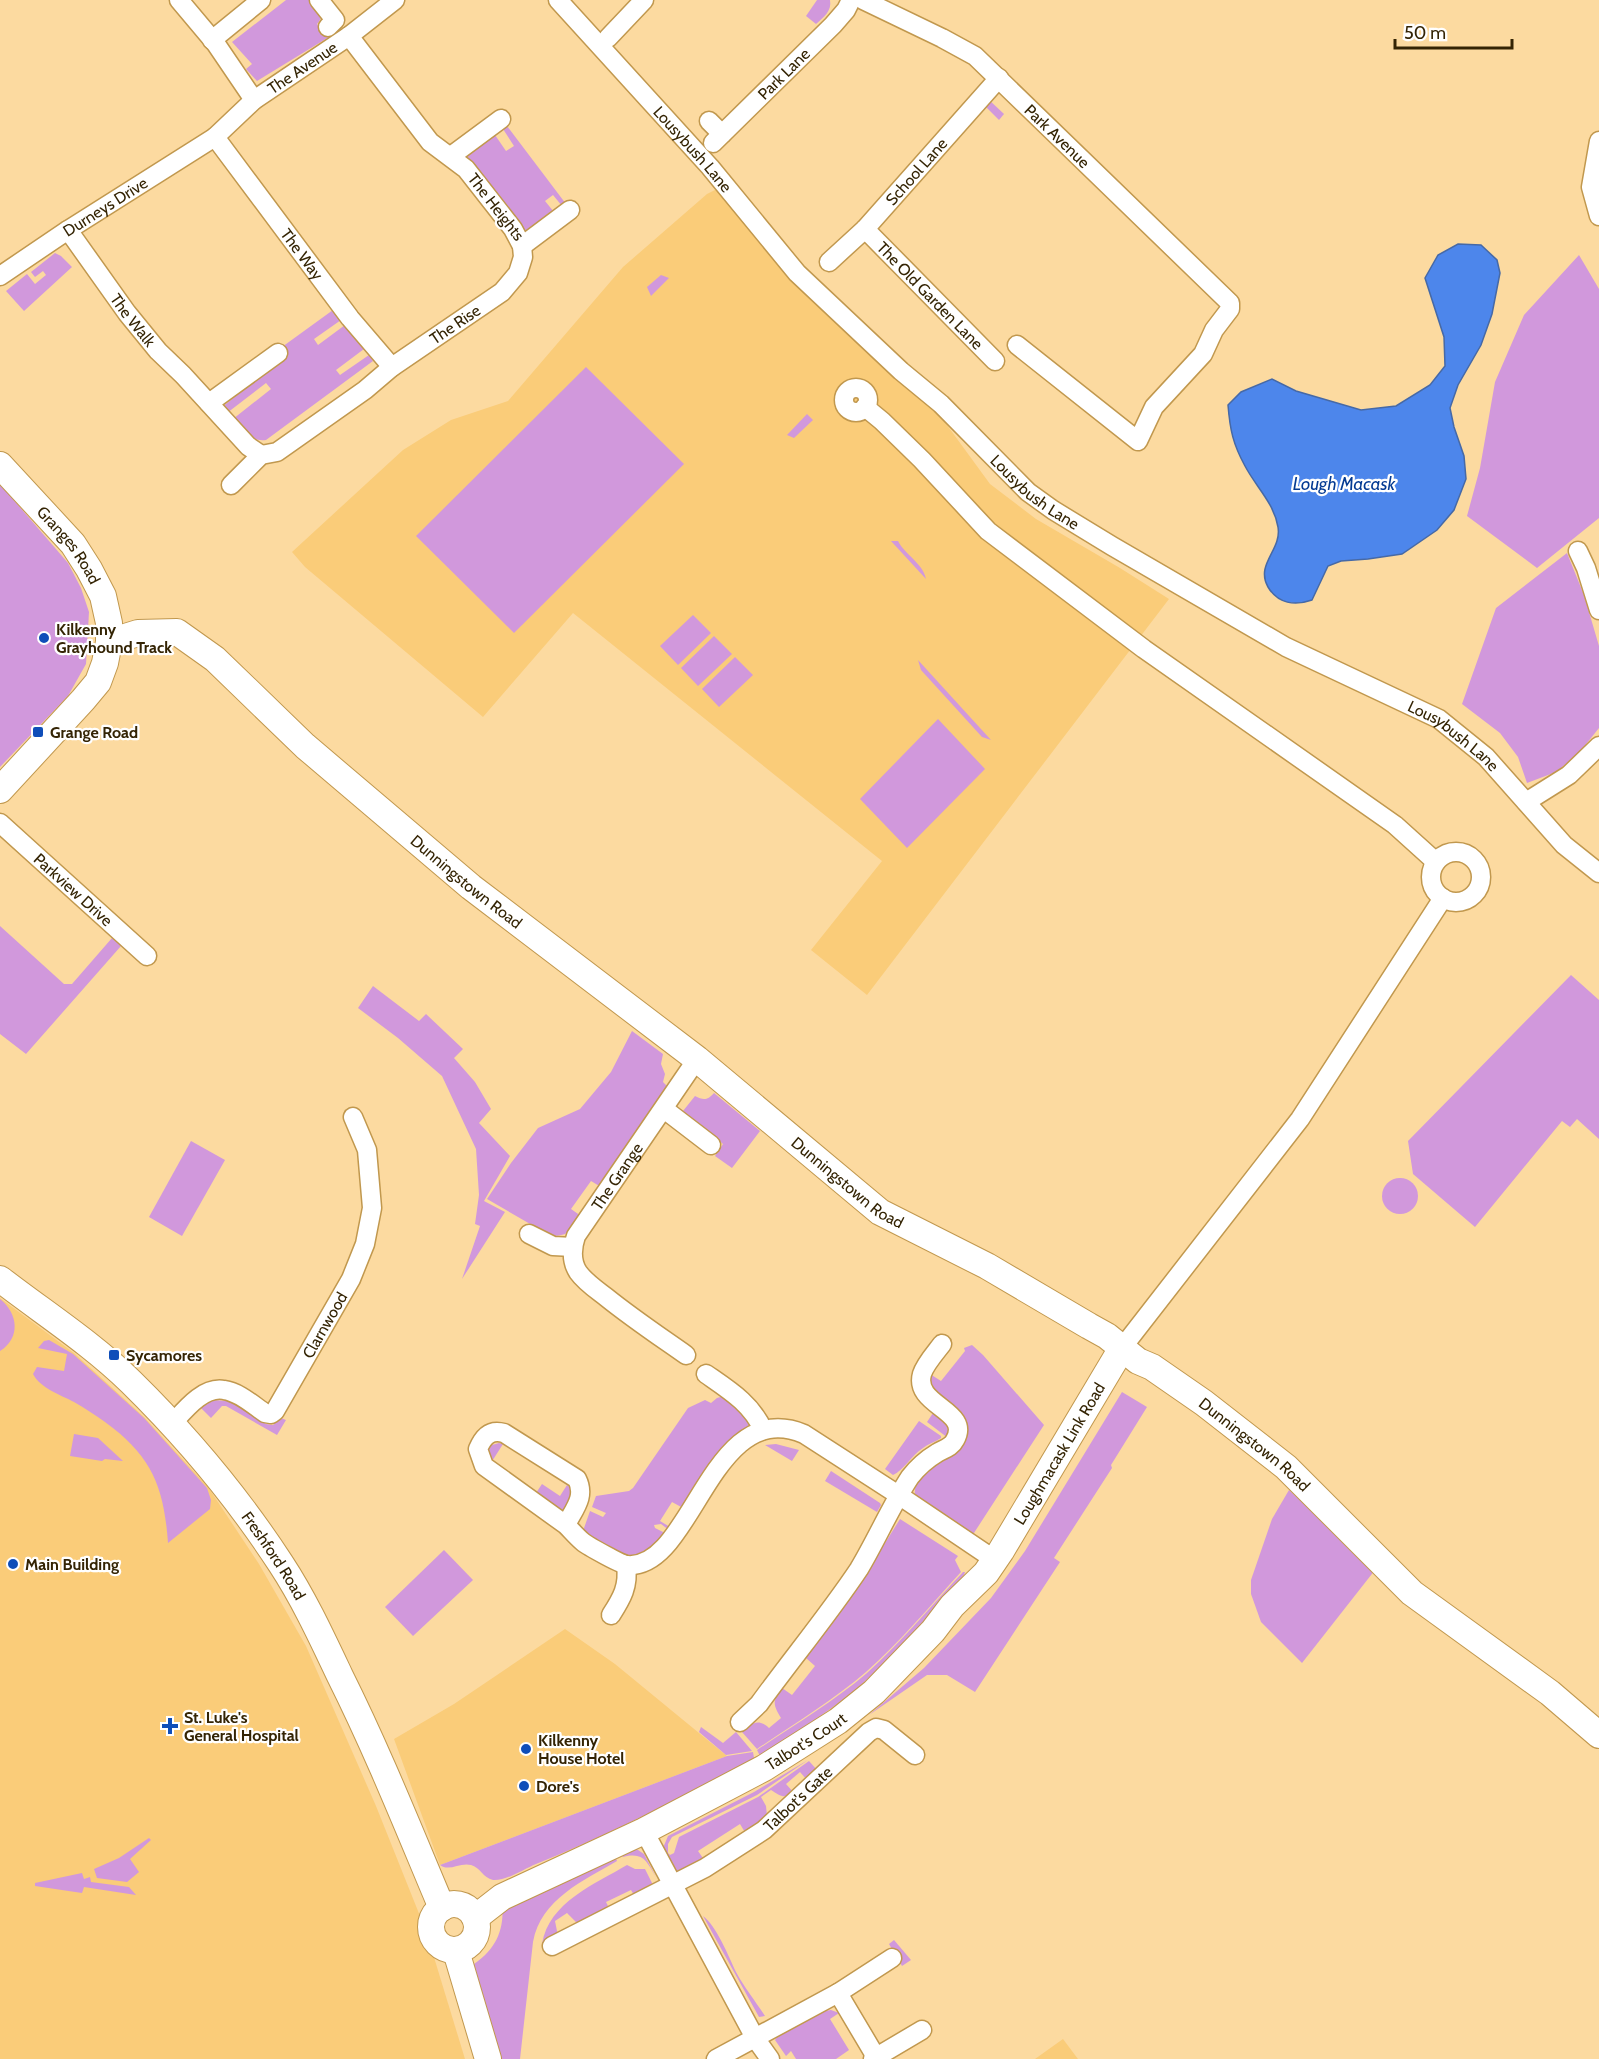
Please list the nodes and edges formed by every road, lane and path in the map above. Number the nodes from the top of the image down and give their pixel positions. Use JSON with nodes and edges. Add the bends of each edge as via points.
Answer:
{"nodes":[{"id":1,"x":179,"y":0,"type":"edge"},
{"id":2,"x":261,"y":0,"type":"edge"},
{"id":3,"x":319,"y":0,"type":"edge"},
{"id":4,"x":395,"y":0,"type":"edge"},
{"id":5,"x":558,"y":0,"type":"edge"},
{"id":6,"x":644,"y":0,"type":"edge"},
{"id":7,"x":850,"y":0,"type":"edge"},
{"id":8,"x":862,"y":0,"type":"edge"},
{"id":9,"x":328,"y":27,"type":"dead end"},
{"id":10,"x":349,"y":36,"type":"junction"},
{"id":11,"x":608,"y":38,"type":"dead end"},
{"id":12,"x":212,"y":40,"type":"junction"},
{"id":13,"x":999,"y":78,"type":"junction"},
{"id":14,"x":254,"y":100,"type":"junction"},
{"id":15,"x":501,"y":119,"type":"dead end"},
{"id":16,"x":710,"y":121,"type":"dead end"},
{"id":17,"x":213,"y":138,"type":"junction"},
{"id":18,"x":1599,"y":141,"type":"edge"},
{"id":19,"x":451,"y":156,"type":"junction"},
{"id":20,"x":570,"y":210,"type":"dead end"},
{"id":21,"x":1598,"y":214,"type":"edge"},
{"id":22,"x":865,"y":229,"type":"junction"},
{"id":23,"x":68,"y":230,"type":"junction"},
{"id":24,"x":522,"y":246,"type":"junction"},
{"id":25,"x":829,"y":262,"type":"dead end"},
{"id":26,"x":0,"y":276,"type":"edge"},
{"id":27,"x":1017,"y":345,"type":"dead end"},
{"id":28,"x":278,"y":353,"type":"dead end"},
{"id":29,"x":995,"y":361,"type":"dead end"},
{"id":30,"x":392,"y":367,"type":"junction"},
{"id":31,"x":209,"y":403,"type":"junction"},
{"id":32,"x":865,"y":407,"type":"dead end"},
{"id":33,"x":261,"y":455,"type":"junction"},
{"id":34,"x":0,"y":465,"type":"edge"},
{"id":35,"x":231,"y":485,"type":"dead end"},
{"id":36,"x":1578,"y":551,"type":"dead end"},
{"id":37,"x":1599,"y":610,"type":"edge"},
{"id":38,"x":109,"y":642,"type":"junction"},
{"id":39,"x":1599,"y":746,"type":"edge"},
{"id":40,"x":0,"y":790,"type":"edge"},
{"id":41,"x":1526,"y":802,"type":"junction"},
{"id":42,"x":0,"y":824,"type":"edge"},
{"id":43,"x":1436,"y":862,"type":"junction"},
{"id":44,"x":1599,"y":873,"type":"edge"},
{"id":45,"x":1443,"y":898,"type":"junction"},
{"id":46,"x":147,"y":956,"type":"dead end"},
{"id":47,"x":697,"y":1059,"type":"junction"},
{"id":48,"x":664,"y":1109,"type":"junction"},
{"id":49,"x":353,"y":1117,"type":"dead end"},
{"id":50,"x":711,"y":1145,"type":"dead end"},
{"id":51,"x":529,"y":1234,"type":"dead end"},
{"id":52,"x":573,"y":1247,"type":"junction"},
{"id":53,"x":0,"y":1279,"type":"edge"},
{"id":54,"x":942,"y":1344,"type":"dead end"},
{"id":55,"x":1122,"y":1348,"type":"junction"},
{"id":56,"x":686,"y":1355,"type":"dead end"},
{"id":57,"x":710,"y":1382,"type":"dead end"},
{"id":58,"x":171,"y":1425,"type":"junction"},
{"id":59,"x":763,"y":1430,"type":"junction"},
{"id":60,"x":900,"y":1496,"type":"junction"},
{"id":61,"x":566,"y":1526,"type":"junction"},
{"id":62,"x":995,"y":1560,"type":"junction"},
{"id":63,"x":626,"y":1565,"type":"junction"},
{"id":64,"x":611,"y":1615,"type":"dead end"},
{"id":65,"x":740,"y":1722,"type":"dead end"},
{"id":66,"x":1599,"y":1735,"type":"edge"},
{"id":67,"x":915,"y":1755,"type":"dead end"},
{"id":68,"x":644,"y":1831,"type":"junction"},
{"id":69,"x":672,"y":1886,"type":"junction"},
{"id":70,"x":442,"y":1908,"type":"junction"},
{"id":71,"x":475,"y":1918,"type":"junction"},
{"id":72,"x":552,"y":1946,"type":"dead end"},
{"id":73,"x":456,"y":1950,"type":"junction"},
{"id":74,"x":892,"y":1958,"type":"dead end"},
{"id":75,"x":838,"y":1993,"type":"junction"},
{"id":76,"x":922,"y":2030,"type":"dead end"},
{"id":77,"x":755,"y":2038,"type":"junction"},
{"id":78,"x":874,"y":2058,"type":"edge"},
{"id":79,"x":488,"y":2059,"type":"edge"},
{"id":80,"x":716,"y":2059,"type":"edge"},
{"id":81,"x":770,"y":2059,"type":"edge"}],
"edges":[{"from":1,"to":12,"type":"street"},
{"from":2,"to":12,"type":"street"},
{"from":3,"to":9,"type":"street","via":[[335,20]]},
{"from":4,"to":10,"type":"street","name":"The Avenue"},
{"from":5,"to":41,"type":"street","name":"Lousybush Lane","via":[[710,167],[797,273],[941,404],[1028,492],[1286,647],[1439,719],[1486,757]]},
{"from":6,"to":11,"type":"street"},
{"from":7,"to":16,"type":"street","name":"Park Lane","via":[[833,25],[718,139]]},
{"from":8,"to":13,"type":"street","name":"Park Avenue","via":[[975,56]]},
{"from":10,"to":14,"type":"street","name":"The Avenue"},
{"from":10,"to":19,"type":"street","name":"The Heights","via":[[430,142]]},
{"from":12,"to":14,"type":"street"},
{"from":13,"to":22,"type":"street","name":"School Lane"},
{"from":13,"to":27,"type":"street","name":"Park Avenue","via":[[1230,303],[1203,354],[1154,407],[1138,441]]},
{"from":14,"to":17,"type":"street","name":"The Avenue"},
{"from":15,"to":19,"type":"street"},
{"from":17,"to":23,"type":"street","name":"Durneys Drive"},
{"from":17,"to":30,"type":"street","name":"The Way"},
{"from":18,"to":21,"type":"street","via":[[1591,187]]},
{"from":19,"to":24,"type":"street","name":"The Heights","via":[[466,169]]},
{"from":20,"to":24,"type":"street","name":"The Heights"},
{"from":22,"to":25,"type":"street","name":"School Lane"},
{"from":22,"to":29,"type":"street","name":"The Old Garden Lane"},
{"from":23,"to":26,"type":"street","name":"Durneys Drive"},
{"from":23,"to":31,"type":"street","name":"The Walk","via":[[127,313]]},
{"from":24,"to":30,"type":"street","name":"The Rise","via":[[518,273],[502,292]]},
{"from":28,"to":31,"type":"street"},
{"from":30,"to":33,"type":"street","name":"The Rise","via":[[277,452]]},
{"from":31,"to":33,"type":"street","name":"The Walk"},
{"from":32,"to":43,"type":"street","via":[[922,460],[988,531],[1144,649],[1395,825]]},
{"from":33,"to":35,"type":"street"},
{"from":34,"to":38,"type":"street","name":"Granges Road","via":[[73,544],[89,568],[103,596]]},
{"from":36,"to":37,"type":"street"},
{"from":38,"to":40,"type":"street","name":"Granges Road","via":[[98,682]]},
{"from":38,"to":47,"type":"street","name":"Dunningstown Road","via":[[138,633],[177,632],[215,659],[305,746],[471,888]]},
{"from":39,"to":41,"type":"street","via":[[1569,775]]},
{"from":41,"to":44,"type":"street","name":"Lousybush Lane","via":[[1564,845]]},
{"from":42,"to":46,"type":"street","name":"Parkview Drive"},
{"from":43,"to":45,"type":"street","via":[[1432,885]]},
{"from":43,"to":45,"type":"street","via":[[1445,854],[1458,852],[1470,856],[1481,877],[1478,890],[1469,899],[1457,903]]},
{"from":45,"to":55,"type":"street","via":[[1300,1119]]},
{"from":47,"to":48,"type":"street","name":"The Grange"},
{"from":47,"to":55,"type":"street","name":"Dunningstown Road","via":[[880,1212],[987,1266]]},
{"from":48,"to":50,"type":"street"},
{"from":48,"to":52,"type":"street","name":"The Grange","via":[[576,1236]]},
{"from":49,"to":58,"type":"street","name":"Clarnwood","via":[[366,1150],[370,1185],[372,1208],[365,1244],[351,1279],[275,1411],[265,1413],[236,1394],[214,1390],[189,1405]]},
{"from":51,"to":52,"type":"street","via":[[553,1246]]},
{"from":52,"to":56,"type":"street","via":[[578,1272],[590,1284]]},
{"from":53,"to":58,"type":"street","name":"Freshford Road","via":[[79,1336],[131,1382]]},
{"from":54,"to":60,"type":"street","via":[[922,1372],[921,1384],[930,1400],[955,1421],[956,1440],[923,1462]]},
{"from":55,"to":62,"type":"street","name":"Loughmacask Link Road"},
{"from":55,"to":66,"type":"street","name":"Dunningstown Road","via":[[1204,1403],[1286,1467],[1413,1593],[1550,1693]]},
{"from":57,"to":59,"type":"street","via":[[732,1392],[757,1414]]},
{"from":58,"to":70,"type":"street","name":"Freshford Road","via":[[265,1539],[315,1622],[379,1756]]},
{"from":59,"to":60,"type":"street","via":[[791,1429],[804,1434]]},
{"from":59,"to":63,"type":"street","via":[[741,1442],[710,1479],[668,1545],[642,1563]]},
{"from":60,"to":62,"type":"street"},
{"from":60,"to":65,"type":"street","via":[[858,1569],[764,1710]]},
{"from":61,"to":61,"type":"street","via":[[582,1494],[576,1479],[504,1433],[489,1433],[478,1449],[484,1466]]},
{"from":61,"to":63,"type":"street","via":[[584,1543]]},
{"from":62,"to":68,"type":"street","name":"Talbot's Court","via":[[926,1639],[874,1692],[838,1721],[764,1768]]},
{"from":63,"to":64,"type":"street","via":[[624,1595]]},
{"from":67,"to":69,"type":"street","name":"Talbot's Gate","via":[[876,1728],[764,1830]]},
{"from":68,"to":69,"type":"street"},
{"from":68,"to":71,"type":"street","name":"Talbot's Court","via":[[502,1897]]},
{"from":69,"to":72,"type":"street","name":"Talbot's Gate"},
{"from":69,"to":77,"type":"street"},
{"from":70,"to":71,"type":"street","via":[[464,1906]]},
{"from":70,"to":73,"type":"street","via":[[432,1921],[432,1932],[440,1946]]},
{"from":71,"to":73,"type":"street","via":[[474,1939],[467,1947]]},
{"from":73,"to":79,"type":"street"},
{"from":74,"to":75,"type":"street"},
{"from":75,"to":77,"type":"street"},
{"from":75,"to":78,"type":"street"},
{"from":76,"to":78,"type":"street"},
{"from":77,"to":80,"type":"street"},
{"from":77,"to":81,"type":"street"}]}
